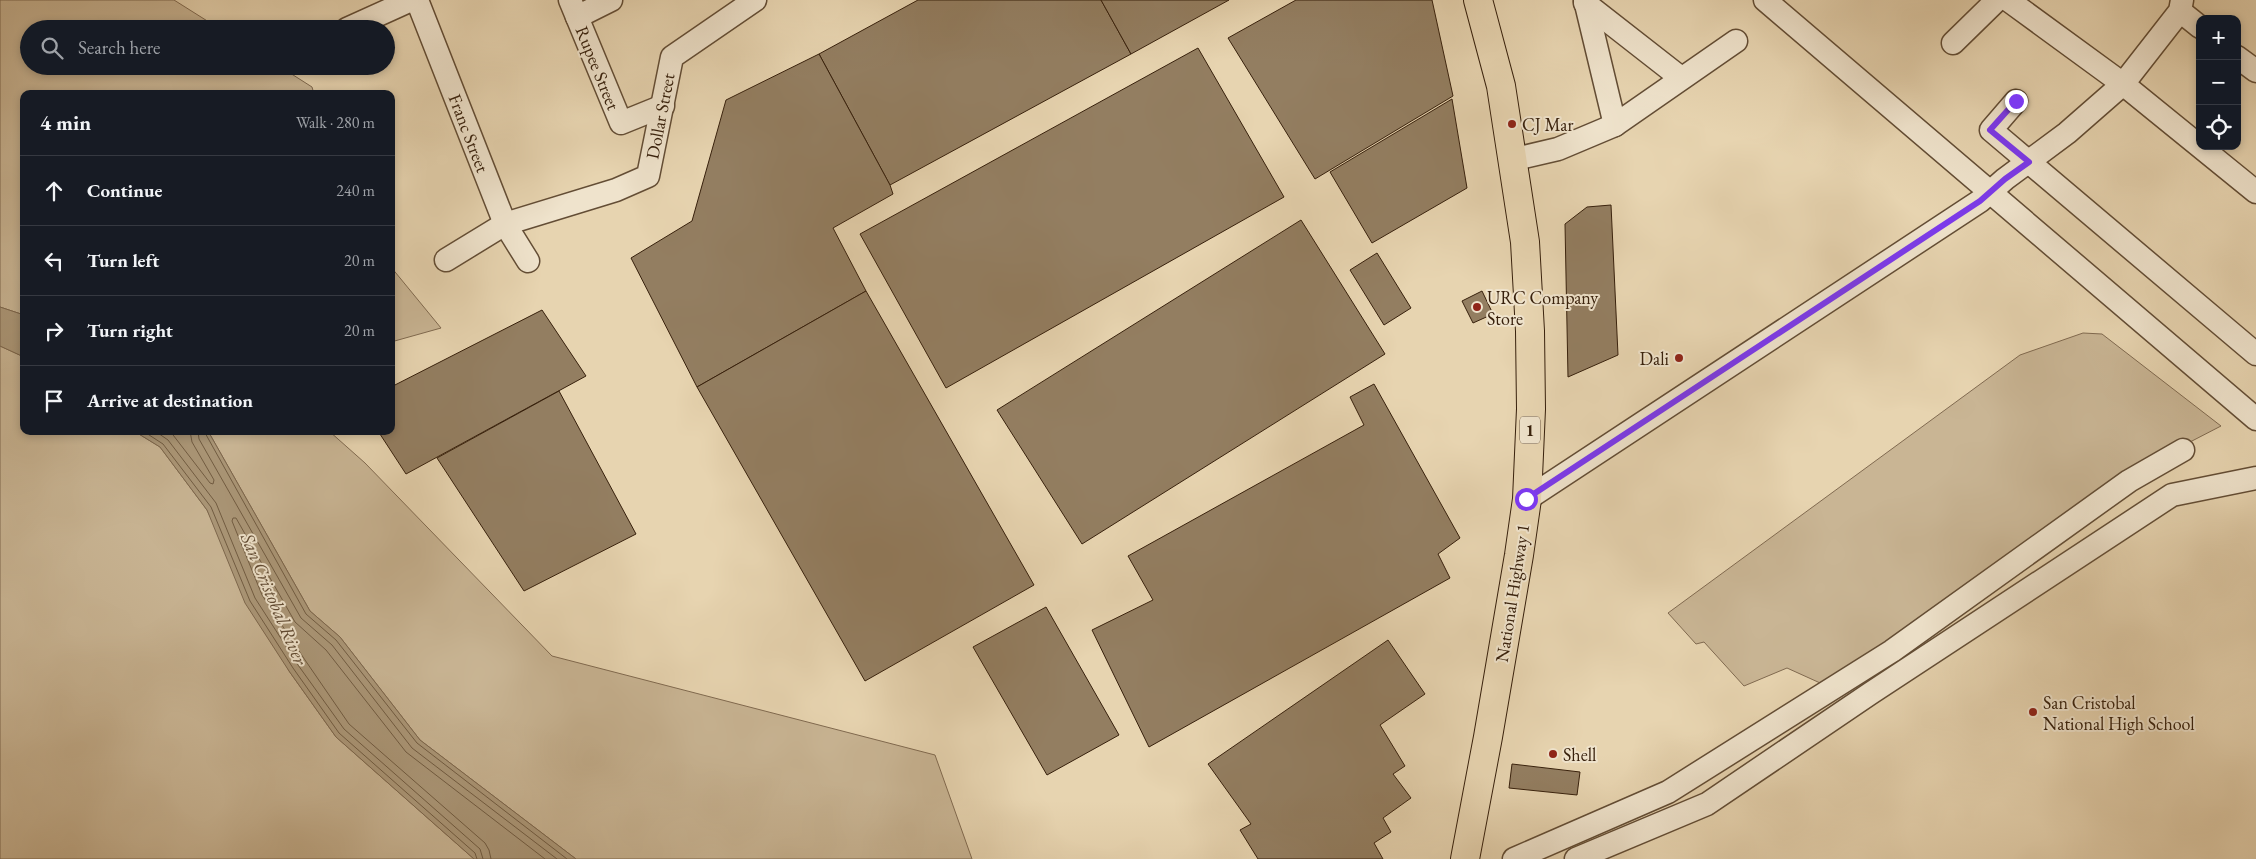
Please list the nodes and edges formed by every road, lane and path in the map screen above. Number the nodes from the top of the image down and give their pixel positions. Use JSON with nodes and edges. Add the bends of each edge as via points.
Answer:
{"nodes":[{"id":1,"x":411,"y":0,"type":"edge"},
{"id":2,"x":417,"y":0,"type":"edge"},
{"id":3,"x":611,"y":0,"type":"edge"},
{"id":4,"x":755,"y":0,"type":"edge"},
{"id":5,"x":1478,"y":0,"type":"edge"},
{"id":6,"x":1765,"y":0,"type":"edge"},
{"id":7,"x":1997,"y":0,"type":"edge"},
{"id":8,"x":2008,"y":0,"type":"edge"},
{"id":9,"x":1585,"y":1,"type":"edge"},
{"id":10,"x":2181,"y":6,"type":"edge"},
{"id":11,"x":574,"y":8,"type":"edge"},
{"id":12,"x":367,"y":20,"type":"edge"},
{"id":13,"x":2196,"y":23,"type":"edge"},
{"id":14,"x":1736,"y":41,"type":"dead end"},
{"id":15,"x":1953,"y":43,"type":"dead end"},
{"id":16,"x":2241,"y":60,"type":"edge"},
{"id":17,"x":2256,"y":71,"type":"edge"},
{"id":18,"x":1681,"y":78,"type":"junction"},
{"id":19,"x":2123,"y":84,"type":"junction"},
{"id":20,"x":2016,"y":101,"type":"dead end"},
{"id":21,"x":663,"y":106,"type":"junction"},
{"id":22,"x":1615,"y":125,"type":"junction"},
{"id":23,"x":1511,"y":160,"type":"junction"},
{"id":24,"x":2029,"y":162,"type":"junction"},
{"id":25,"x":2256,"y":192,"type":"edge"},
{"id":26,"x":1990,"y":193,"type":"junction"},
{"id":27,"x":505,"y":224,"type":"junction"},
{"id":28,"x":446,"y":260,"type":"dead end"},
{"id":29,"x":528,"y":262,"type":"dead end"},
{"id":30,"x":2256,"y":354,"type":"edge"},
{"id":31,"x":2256,"y":419,"type":"edge"},
{"id":32,"x":2183,"y":450,"type":"dead end"},
{"id":33,"x":2256,"y":478,"type":"edge"},
{"id":34,"x":1526,"y":499,"type":"junction"},
{"id":35,"x":1465,"y":859,"type":"edge"},
{"id":36,"x":1514,"y":859,"type":"edge"},
{"id":37,"x":1576,"y":859,"type":"edge"}],
"edges":[{"from":1,"to":12,"type":"street"},
{"from":2,"to":27,"type":"street","name":"Franc Street"},
{"from":3,"to":11,"type":"street"},
{"from":4,"to":21,"type":"street","name":"Dollar Street","via":[[672,57]]},
{"from":5,"to":23,"type":"highway","name":"National Highway 1","number":"1","via":[[1501,86]]},
{"from":6,"to":26,"type":"street"},
{"from":7,"to":15,"type":"street"},
{"from":8,"to":19,"type":"street"},
{"from":9,"to":18,"type":"street"},
{"from":9,"to":22,"type":"street"},
{"from":10,"to":13,"type":"street"},
{"from":10,"to":19,"type":"street"},
{"from":11,"to":21,"type":"street","name":"Rupee Street","via":[[621,123]]},
{"from":14,"to":18,"type":"street"},
{"from":16,"to":17,"type":"street"},
{"from":18,"to":22,"type":"street"},
{"from":19,"to":24,"type":"street"},
{"from":19,"to":25,"type":"street"},
{"from":20,"to":24,"type":"street","via":[[1990,130]]},
{"from":21,"to":27,"type":"street","name":"Dollar Street","via":[[648,176],[616,190]]},
{"from":22,"to":23,"type":"street","via":[[1558,149]]},
{"from":23,"to":34,"type":"highway","name":"National Highway 1","number":"1","via":[[1525,242],[1530,331],[1531,409]]},
{"from":24,"to":26,"type":"street"},
{"from":24,"to":30,"type":"street"},
{"from":26,"to":31,"type":"street"},
{"from":26,"to":34,"type":"street"},
{"from":27,"to":28,"type":"street","name":"Dollar Street"},
{"from":27,"to":29,"type":"street","name":"Franc Street"},
{"from":32,"to":36,"type":"street","via":[[2129,481],[1892,651],[1668,792]]},
{"from":33,"to":37,"type":"street","via":[[2172,496],[1870,693],[1707,804]]},
{"from":34,"to":35,"type":"highway","name":"National Highway 1","number":"1","via":[[1493,709]]}]}
